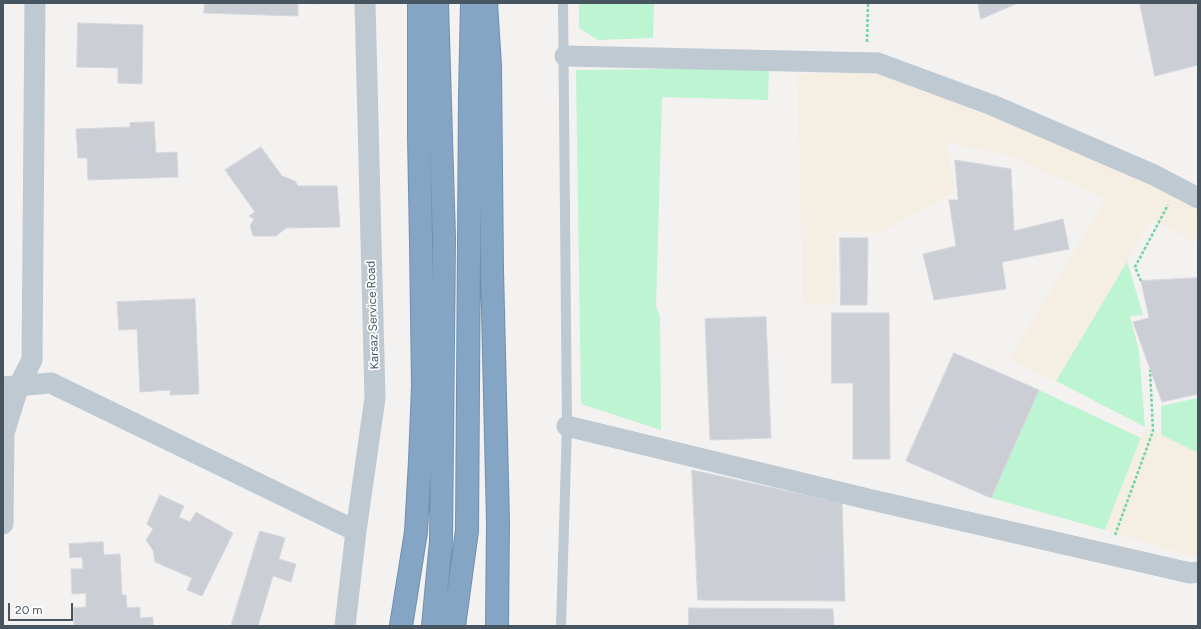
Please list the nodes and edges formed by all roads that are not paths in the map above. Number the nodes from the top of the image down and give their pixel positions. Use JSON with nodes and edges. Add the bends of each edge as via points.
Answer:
{"nodes":[{"id":1,"x":35,"y":3,"type":"edge"},
{"id":2,"x":366,"y":3,"type":"edge"},
{"id":3,"x":419,"y":3,"type":"edge"},
{"id":4,"x":437,"y":3,"type":"edge"},
{"id":5,"x":472,"y":3,"type":"edge"},
{"id":6,"x":486,"y":3,"type":"edge"},
{"id":7,"x":564,"y":3,"type":"edge"},
{"id":8,"x":565,"y":56,"type":"junction"},
{"id":9,"x":1198,"y":198,"type":"edge"},
{"id":10,"x":11,"y":386,"type":"edge"},
{"id":11,"x":567,"y":426,"type":"junction"},
{"id":12,"x":3,"y":524,"type":"edge"},
{"id":13,"x":356,"y":531,"type":"junction"},
{"id":14,"x":1198,"y":572,"type":"edge"},
{"id":15,"x":496,"y":622,"type":"edge"},
{"id":16,"x":345,"y":626,"type":"edge"},
{"id":17,"x":401,"y":626,"type":"edge"},
{"id":18,"x":433,"y":626,"type":"edge"},
{"id":19,"x":454,"y":626,"type":"edge"},
{"id":20,"x":561,"y":626,"type":"edge"}],
"edges":[{"from":1,"to":10,"type":"street","via":[[32,360]]},
{"from":2,"to":13,"type":"street","name":"Karsaz Service Road","via":[[375,398]]},
{"from":3,"to":17,"type":"highway","via":[[418,136],[423,386],[416,532]]},
{"from":4,"to":18,"type":"highway","via":[[444,238],[441,541]]},
{"from":5,"to":19,"type":"highway","via":[[466,531]]},
{"from":6,"to":15,"type":"highway","via":[[490,66],[498,522]]},
{"from":7,"to":8,"type":"lane"},
{"from":8,"to":9,"type":"street","via":[[878,62],[992,105]]},
{"from":8,"to":11,"type":"lane"},
{"from":10,"to":12,"type":"street","via":[[4,433]]},
{"from":10,"to":13,"type":"street","via":[[51,382]]},
{"from":11,"to":14,"type":"street","via":[[872,500],[1190,573]]},
{"from":11,"to":20,"type":"lane"},
{"from":13,"to":16,"type":"street","name":"Karsaz Service Road"}]}
